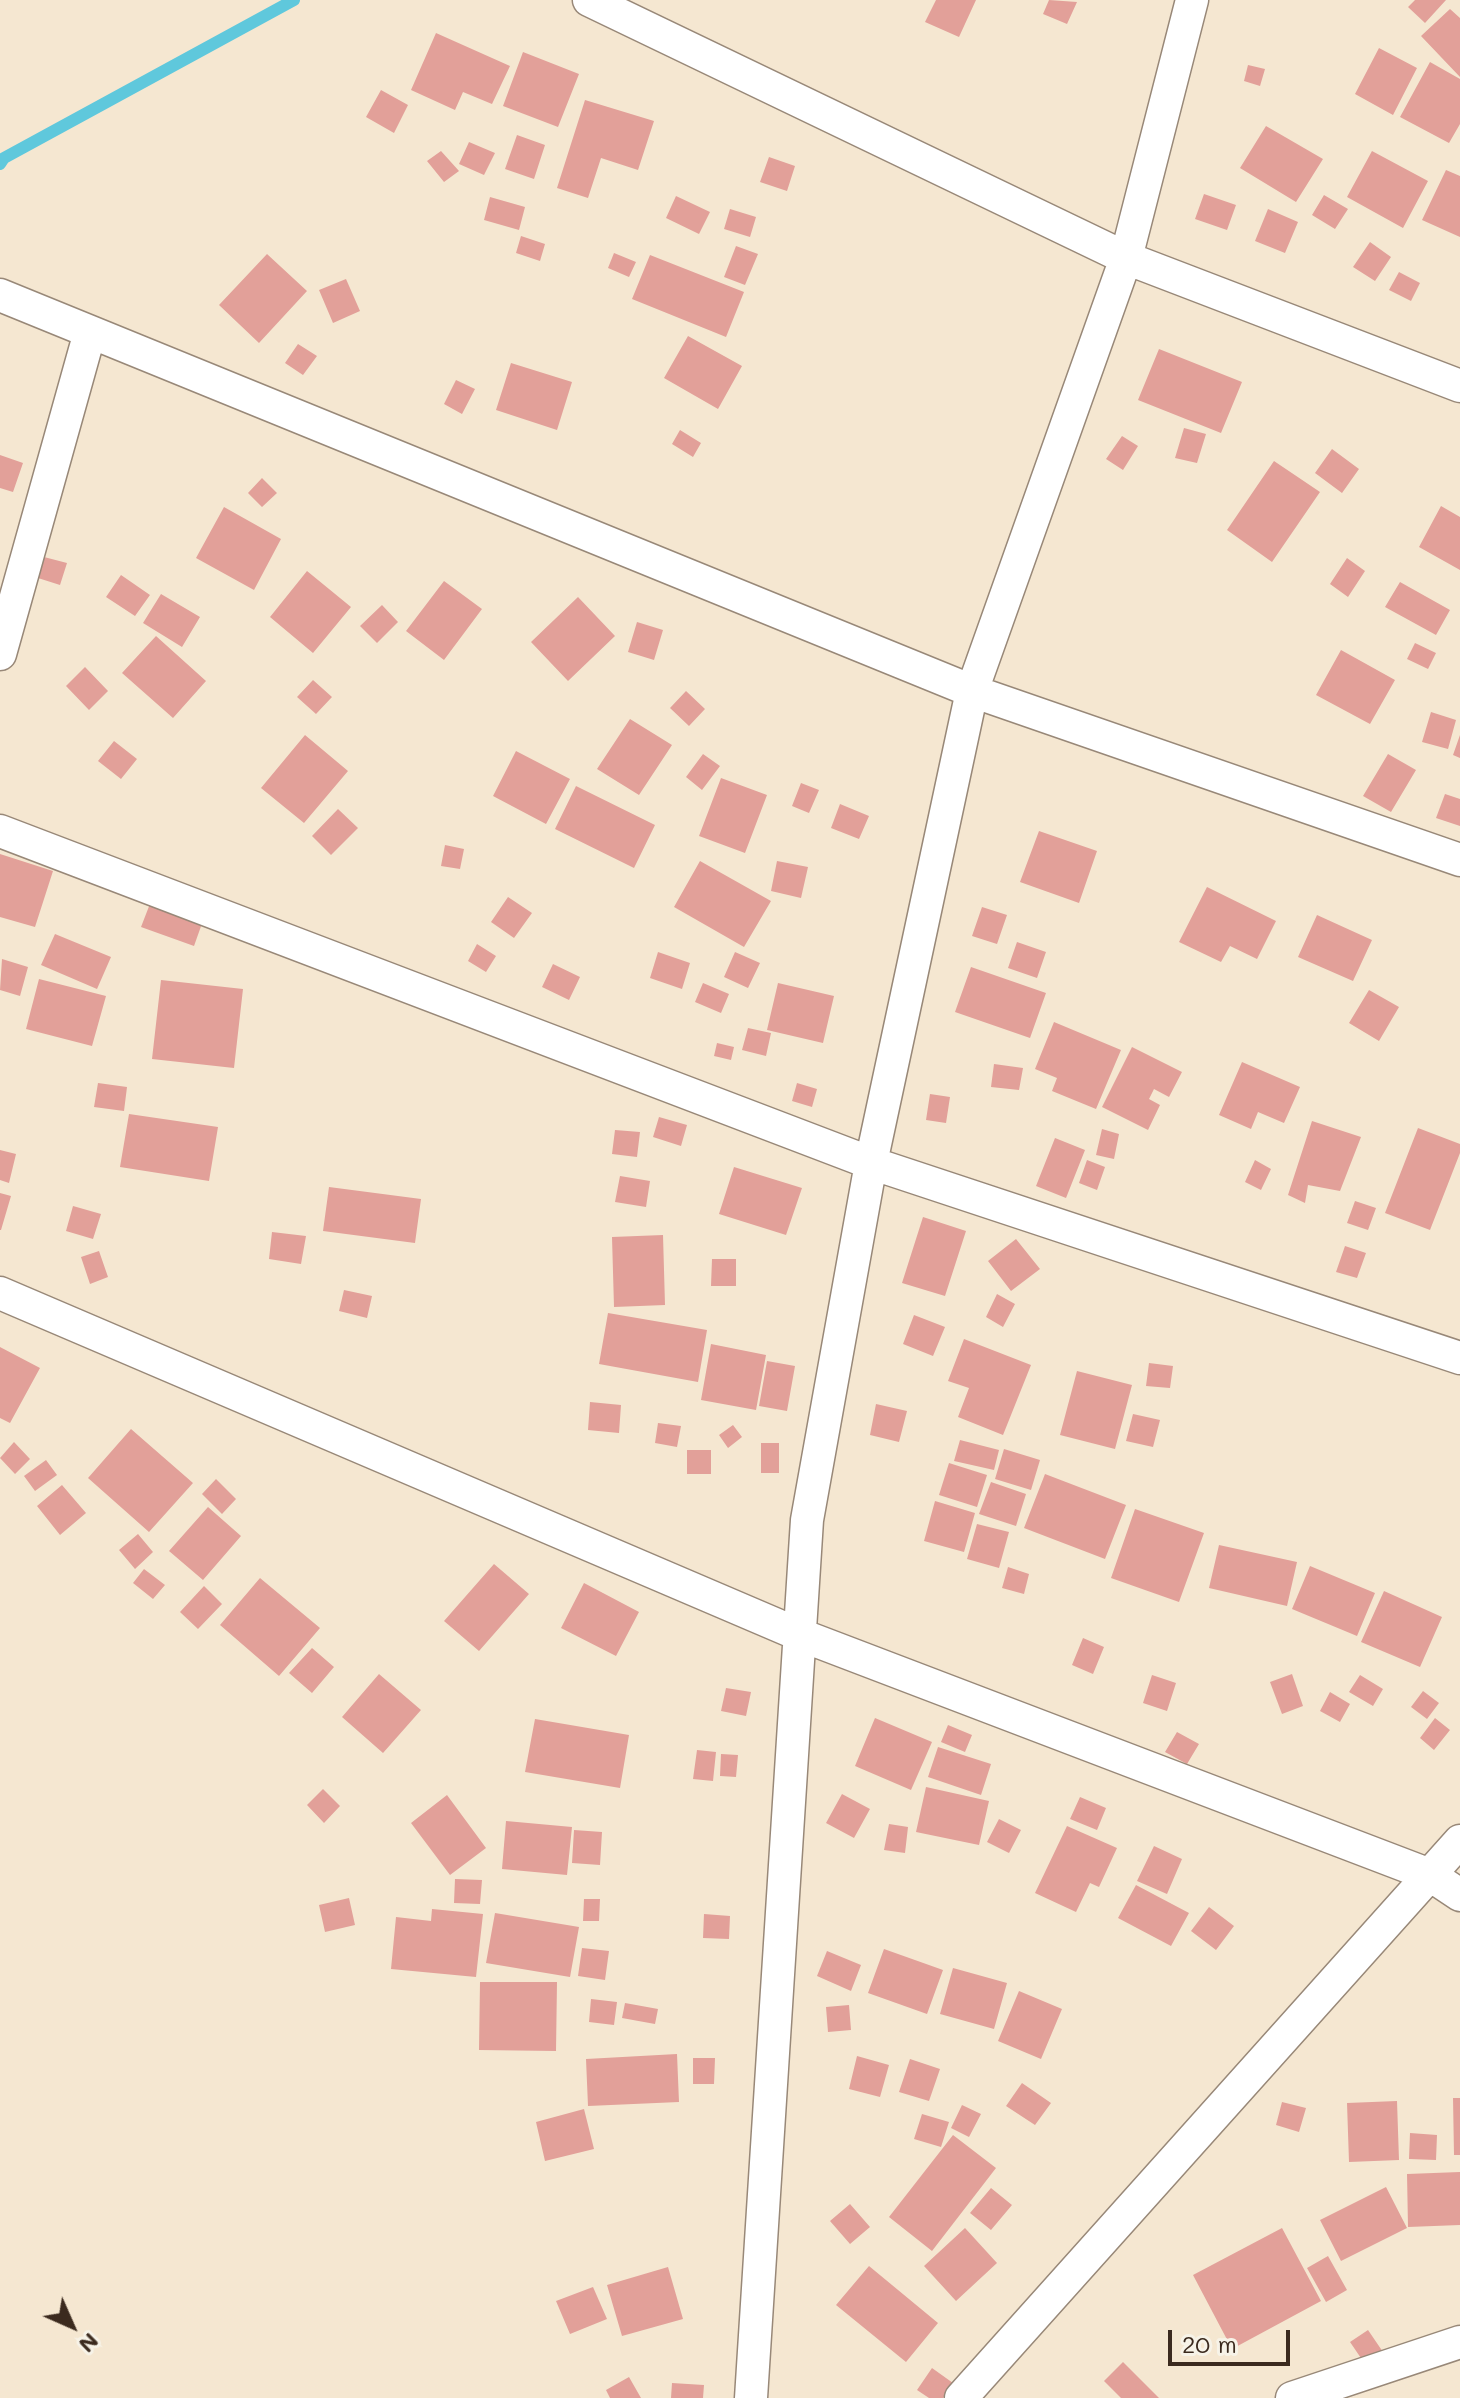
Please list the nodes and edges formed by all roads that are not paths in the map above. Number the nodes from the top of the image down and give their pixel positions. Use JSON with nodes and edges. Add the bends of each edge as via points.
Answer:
{"nodes":[{"id":1,"x":589,"y":0,"type":"edge"},
{"id":2,"x":1192,"y":0,"type":"edge"},
{"id":3,"x":1126,"y":258,"type":"junction"},
{"id":4,"x":0,"y":295,"type":"edge"},
{"id":5,"x":90,"y":332,"type":"junction"},
{"id":6,"x":1460,"y":386,"type":"edge"},
{"id":7,"x":0,"y":654,"type":"edge"},
{"id":8,"x":972,"y":691,"type":"junction"},
{"id":9,"x":0,"y":831,"type":"edge"},
{"id":10,"x":1460,"y":860,"type":"edge"},
{"id":11,"x":871,"y":1163,"type":"junction"},
{"id":12,"x":0,"y":1293,"type":"edge"},
{"id":13,"x":1460,"y":1358,"type":"edge"},
{"id":14,"x":798,"y":1634,"type":"junction"},
{"id":15,"x":1460,"y":1841,"type":"edge"},
{"id":16,"x":1430,"y":1875,"type":"junction"},
{"id":17,"x":1460,"y":1895,"type":"edge"},
{"id":18,"x":1460,"y":2342,"type":"edge"},
{"id":19,"x":751,"y":2398,"type":"edge"},
{"id":20,"x":961,"y":2398,"type":"edge"},
{"id":21,"x":1292,"y":2398,"type":"edge"}],
"edges":[{"from":1,"to":3,"type":"street"},
{"from":2,"to":3,"type":"street"},
{"from":3,"to":6,"type":"street"},
{"from":3,"to":8,"type":"street"},
{"from":4,"to":5,"type":"street"},
{"from":5,"to":7,"type":"street"},
{"from":5,"to":8,"type":"street"},
{"from":8,"to":10,"type":"street"},
{"from":8,"to":11,"type":"street"},
{"from":9,"to":11,"type":"street"},
{"from":11,"to":13,"type":"street"},
{"from":11,"to":14,"type":"street","via":[[807,1520]]},
{"from":12,"to":14,"type":"street"},
{"from":14,"to":16,"type":"street"},
{"from":14,"to":19,"type":"street"},
{"from":15,"to":16,"type":"street"},
{"from":16,"to":17,"type":"street"},
{"from":16,"to":20,"type":"street"},
{"from":18,"to":21,"type":"street"}]}
